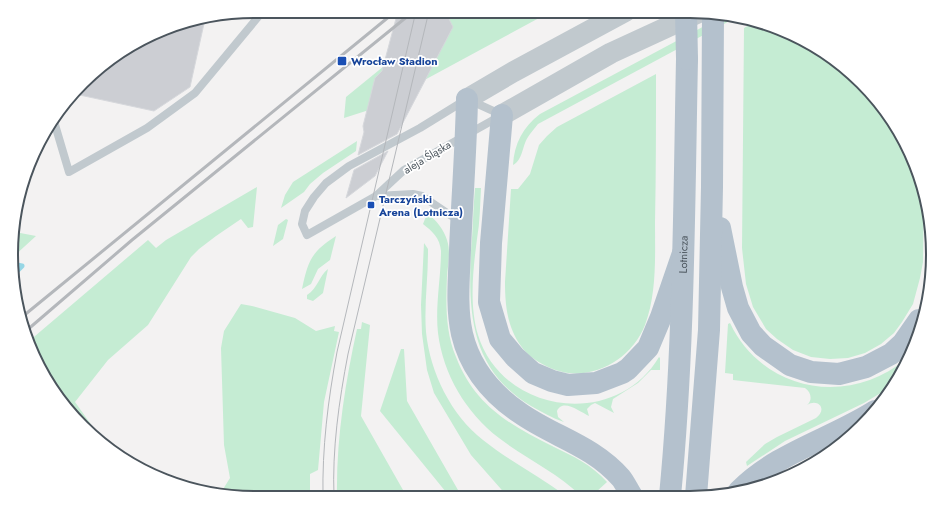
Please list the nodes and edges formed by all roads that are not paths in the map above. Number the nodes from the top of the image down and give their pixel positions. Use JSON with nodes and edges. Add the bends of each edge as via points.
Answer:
{"nodes":[{"id":1,"x":257,"y":18,"type":"edge"},
{"id":2,"x":613,"y":18,"type":"edge"},
{"id":3,"x":686,"y":18,"type":"edge"},
{"id":4,"x":687,"y":18,"type":"edge"},
{"id":5,"x":713,"y":20,"type":"edge"},
{"id":6,"x":467,"y":99,"type":"junction"},
{"id":7,"x":502,"y":114,"type":"junction"},
{"id":8,"x":56,"y":127,"type":"edge"},
{"id":9,"x":466,"y":135,"type":"junction"},
{"id":10,"x":712,"y":187,"type":"junction"},
{"id":11,"x":376,"y":196,"type":"junction"},
{"id":12,"x":461,"y":223,"type":"junction"},
{"id":13,"x":683,"y":253,"type":"junction"},
{"id":14,"x":915,"y":326,"type":"edge"},
{"id":15,"x":854,"y":424,"type":"edge"},
{"id":16,"x":747,"y":484,"type":"edge"},
{"id":17,"x":629,"y":491,"type":"edge"},
{"id":18,"x":670,"y":491,"type":"edge"},
{"id":19,"x":696,"y":491,"type":"edge"}],
"edges":[{"from":1,"to":8,"type":"lane","via":[[195,93],[147,128],[69,172]]},
{"from":2,"to":6,"type":"street","name":"aleja Śląska"},
{"from":3,"to":13,"type":"main road","name":"Lotnicza","bridge":true},
{"from":4,"to":7,"type":"street","name":"aleja Śląska","via":[[611,53]]},
{"from":5,"to":10,"type":"main road"},
{"from":6,"to":7,"type":"lane"},
{"from":6,"to":9,"type":"main road"},
{"from":6,"to":11,"type":"lane","name":"aleja Śląska","via":[[420,128],[349,166],[326,183],[305,212],[302,224],[307,234]]},
{"from":7,"to":9,"type":"lane","name":"aleja Śląska"},
{"from":7,"to":13,"type":"main road","via":[[491,243],[489,302],[500,339],[533,373],[568,385],[596,383],[628,369],[648,348]]},
{"from":9,"to":11,"type":"lane","name":"aleja Śląska","via":[[404,170]]},
{"from":9,"to":12,"type":"main road"},
{"from":10,"to":14,"type":"main road","via":[[738,308],[751,333],[763,346],[790,365],[811,372],[839,374],[866,368],[891,354]]},
{"from":10,"to":19,"type":"main road","via":[[708,330]]},
{"from":11,"to":12,"type":"lane","via":[[422,196]]},
{"from":12,"to":17,"type":"main road","via":[[459,316],[463,336],[474,365],[486,384],[507,405],[603,460],[622,479]]},
{"from":13,"to":18,"type":"main road","name":"Lotnicza","via":[[679,391]]},
{"from":15,"to":16,"type":"main road","via":[[782,459]]}]}
